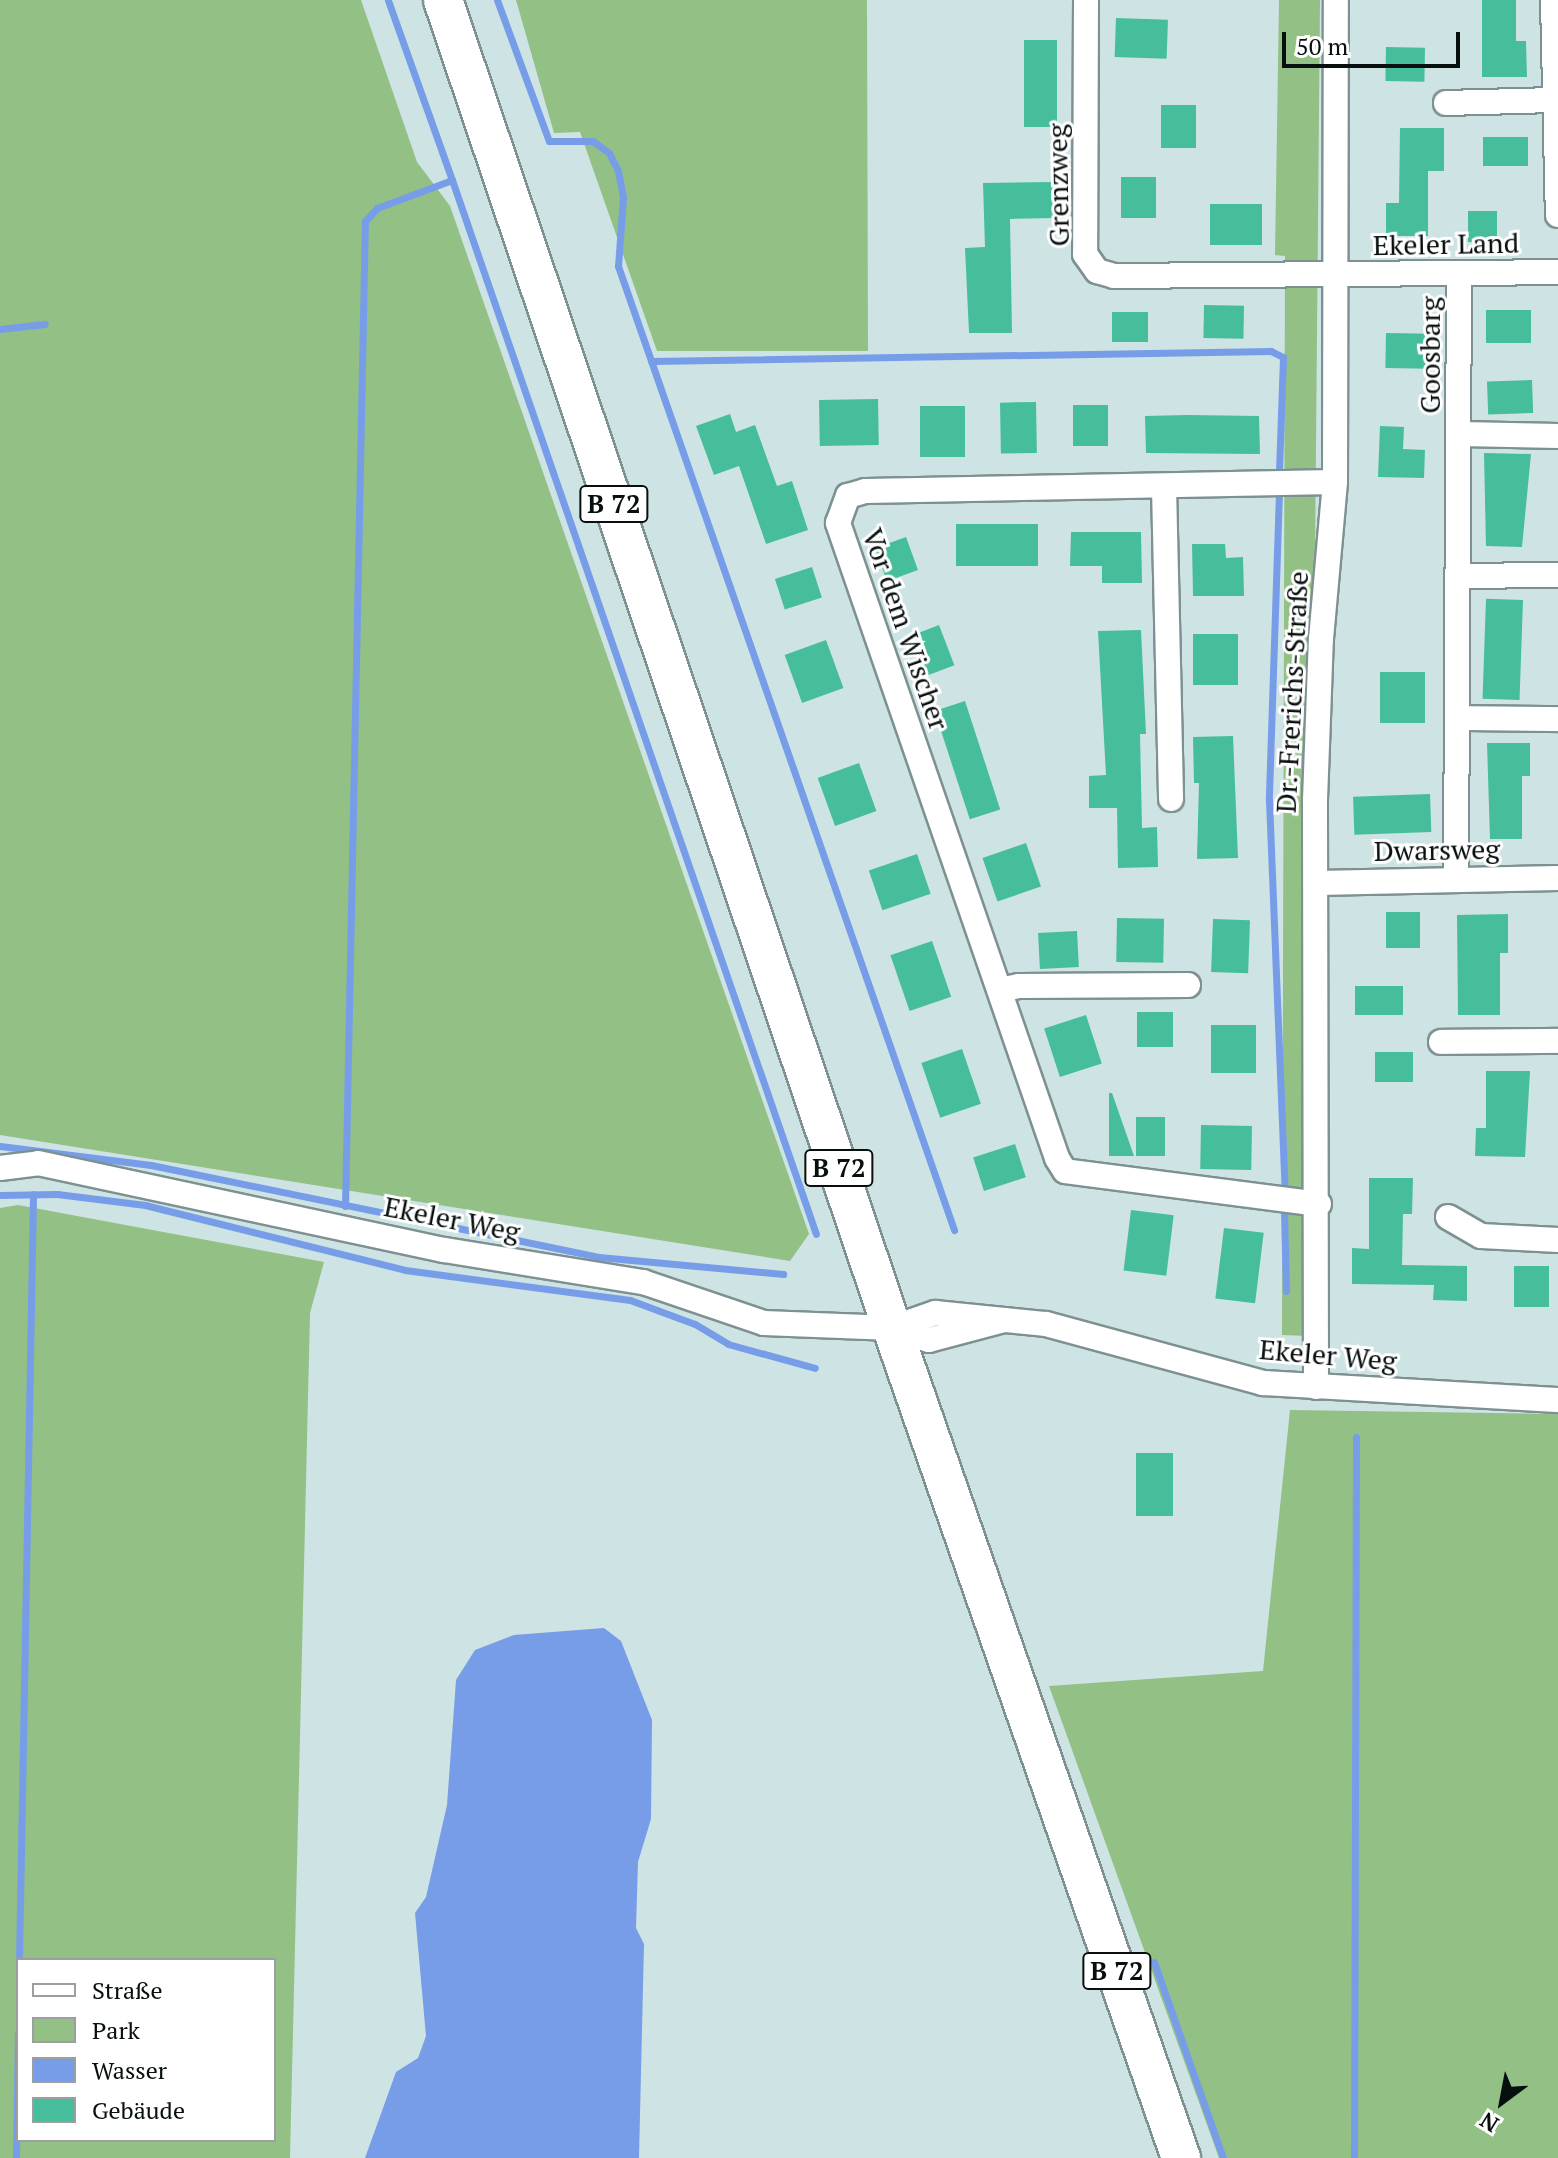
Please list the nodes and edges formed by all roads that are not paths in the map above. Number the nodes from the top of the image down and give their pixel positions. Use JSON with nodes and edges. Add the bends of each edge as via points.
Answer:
{"nodes":[{"id":1,"x":443,"y":0,"type":"edge"},
{"id":2,"x":1086,"y":0,"type":"edge"},
{"id":3,"x":1336,"y":0,"type":"edge"},
{"id":4,"x":1553,"y":0,"type":"edge"},
{"id":5,"x":1555,"y":100,"type":"junction"},
{"id":6,"x":1446,"y":103,"type":"dead end"},
{"id":7,"x":1558,"y":215,"type":"edge"},
{"id":8,"x":1558,"y":272,"type":"edge"},
{"id":9,"x":1336,"y":275,"type":"junction"},
{"id":10,"x":1459,"y":275,"type":"junction"},
{"id":11,"x":1461,"y":434,"type":"junction"},
{"id":12,"x":1558,"y":436,"type":"edge"},
{"id":13,"x":1335,"y":482,"type":"junction"},
{"id":14,"x":1164,"y":487,"type":"junction"},
{"id":15,"x":1558,"y":575,"type":"edge"},
{"id":16,"x":1457,"y":576,"type":"junction"},
{"id":17,"x":1458,"y":718,"type":"junction"},
{"id":18,"x":1558,"y":719,"type":"edge"},
{"id":19,"x":1171,"y":799,"type":"dead end"},
{"id":20,"x":1558,"y":878,"type":"edge"},
{"id":21,"x":1456,"y":879,"type":"junction"},
{"id":22,"x":1317,"y":883,"type":"junction"},
{"id":23,"x":1188,"y":985,"type":"dead end"},
{"id":24,"x":1000,"y":990,"type":"junction"},
{"id":25,"x":1441,"y":1042,"type":"dead end"},
{"id":26,"x":1558,"y":1042,"type":"edge"},
{"id":27,"x":0,"y":1168,"type":"edge"},
{"id":28,"x":1319,"y":1204,"type":"junction"},
{"id":29,"x":1448,"y":1217,"type":"dead end"},
{"id":30,"x":1558,"y":1240,"type":"edge"},
{"id":31,"x":892,"y":1328,"type":"junction"},
{"id":32,"x":1316,"y":1387,"type":"junction"},
{"id":33,"x":1558,"y":1400,"type":"edge"},
{"id":34,"x":1181,"y":2158,"type":"edge"}],
"edges":[{"from":1,"to":31,"type":"main road","number":"B 72"},
{"from":2,"to":9,"type":"street","name":"Grenzweg","via":[[1085,254],[1097,271],[1114,276]]},
{"from":3,"to":9,"type":"street","name":"Dr.-Frerichs-Straße"},
{"from":4,"to":5,"type":"street"},
{"from":5,"to":6,"type":"street"},
{"from":5,"to":7,"type":"street"},
{"from":8,"to":10,"type":"street","name":"Ekeler Land"},
{"from":9,"to":10,"type":"street","name":"Ekeler Land"},
{"from":9,"to":13,"type":"street","name":"Dr.-Frerichs-Straße"},
{"from":10,"to":11,"type":"street","name":"Goosbarg"},
{"from":11,"to":12,"type":"street","name":"Goosbarg"},
{"from":11,"to":16,"type":"street","name":"Goosbarg"},
{"from":13,"to":14,"type":"street","name":"Vor dem Wischer"},
{"from":13,"to":22,"type":"street","name":"Dr.-Frerichs-Straße","via":[[1321,639]]},
{"from":14,"to":19,"type":"street"},
{"from":14,"to":24,"type":"street","name":"Vor dem Wischer","via":[[865,491],[848,496],[840,509],[838,523]]},
{"from":15,"to":16,"type":"street"},
{"from":16,"to":17,"type":"street","name":"Goosbarg"},
{"from":17,"to":18,"type":"street"},
{"from":17,"to":21,"type":"street","name":"Goosbarg"},
{"from":20,"to":21,"type":"street","name":"Dwarsweg"},
{"from":21,"to":22,"type":"street","name":"Dwarsweg"},
{"from":22,"to":28,"type":"street","name":"Dr.-Frerichs-Straße"},
{"from":23,"to":24,"type":"street"},
{"from":24,"to":28,"type":"street","name":"Vor dem Wischer","via":[[1065,1171]]},
{"from":25,"to":26,"type":"street"},
{"from":27,"to":31,"type":"street","name":"Ekeler Weg","via":[[38,1163],[445,1250],[643,1282],[764,1323]]},
{"from":28,"to":32,"type":"street","name":"Dr.-Frerichs-Straße"},
{"from":29,"to":30,"type":"street","via":[[1481,1236]]},
{"from":31,"to":32,"type":"street","name":"Ekeler Weg","via":[[935,1313],[1064,1327],[1263,1383]]},
{"from":31,"to":34,"type":"main road","number":"B 72"},
{"from":32,"to":33,"type":"street","name":"Ekeler Weg"}]}
